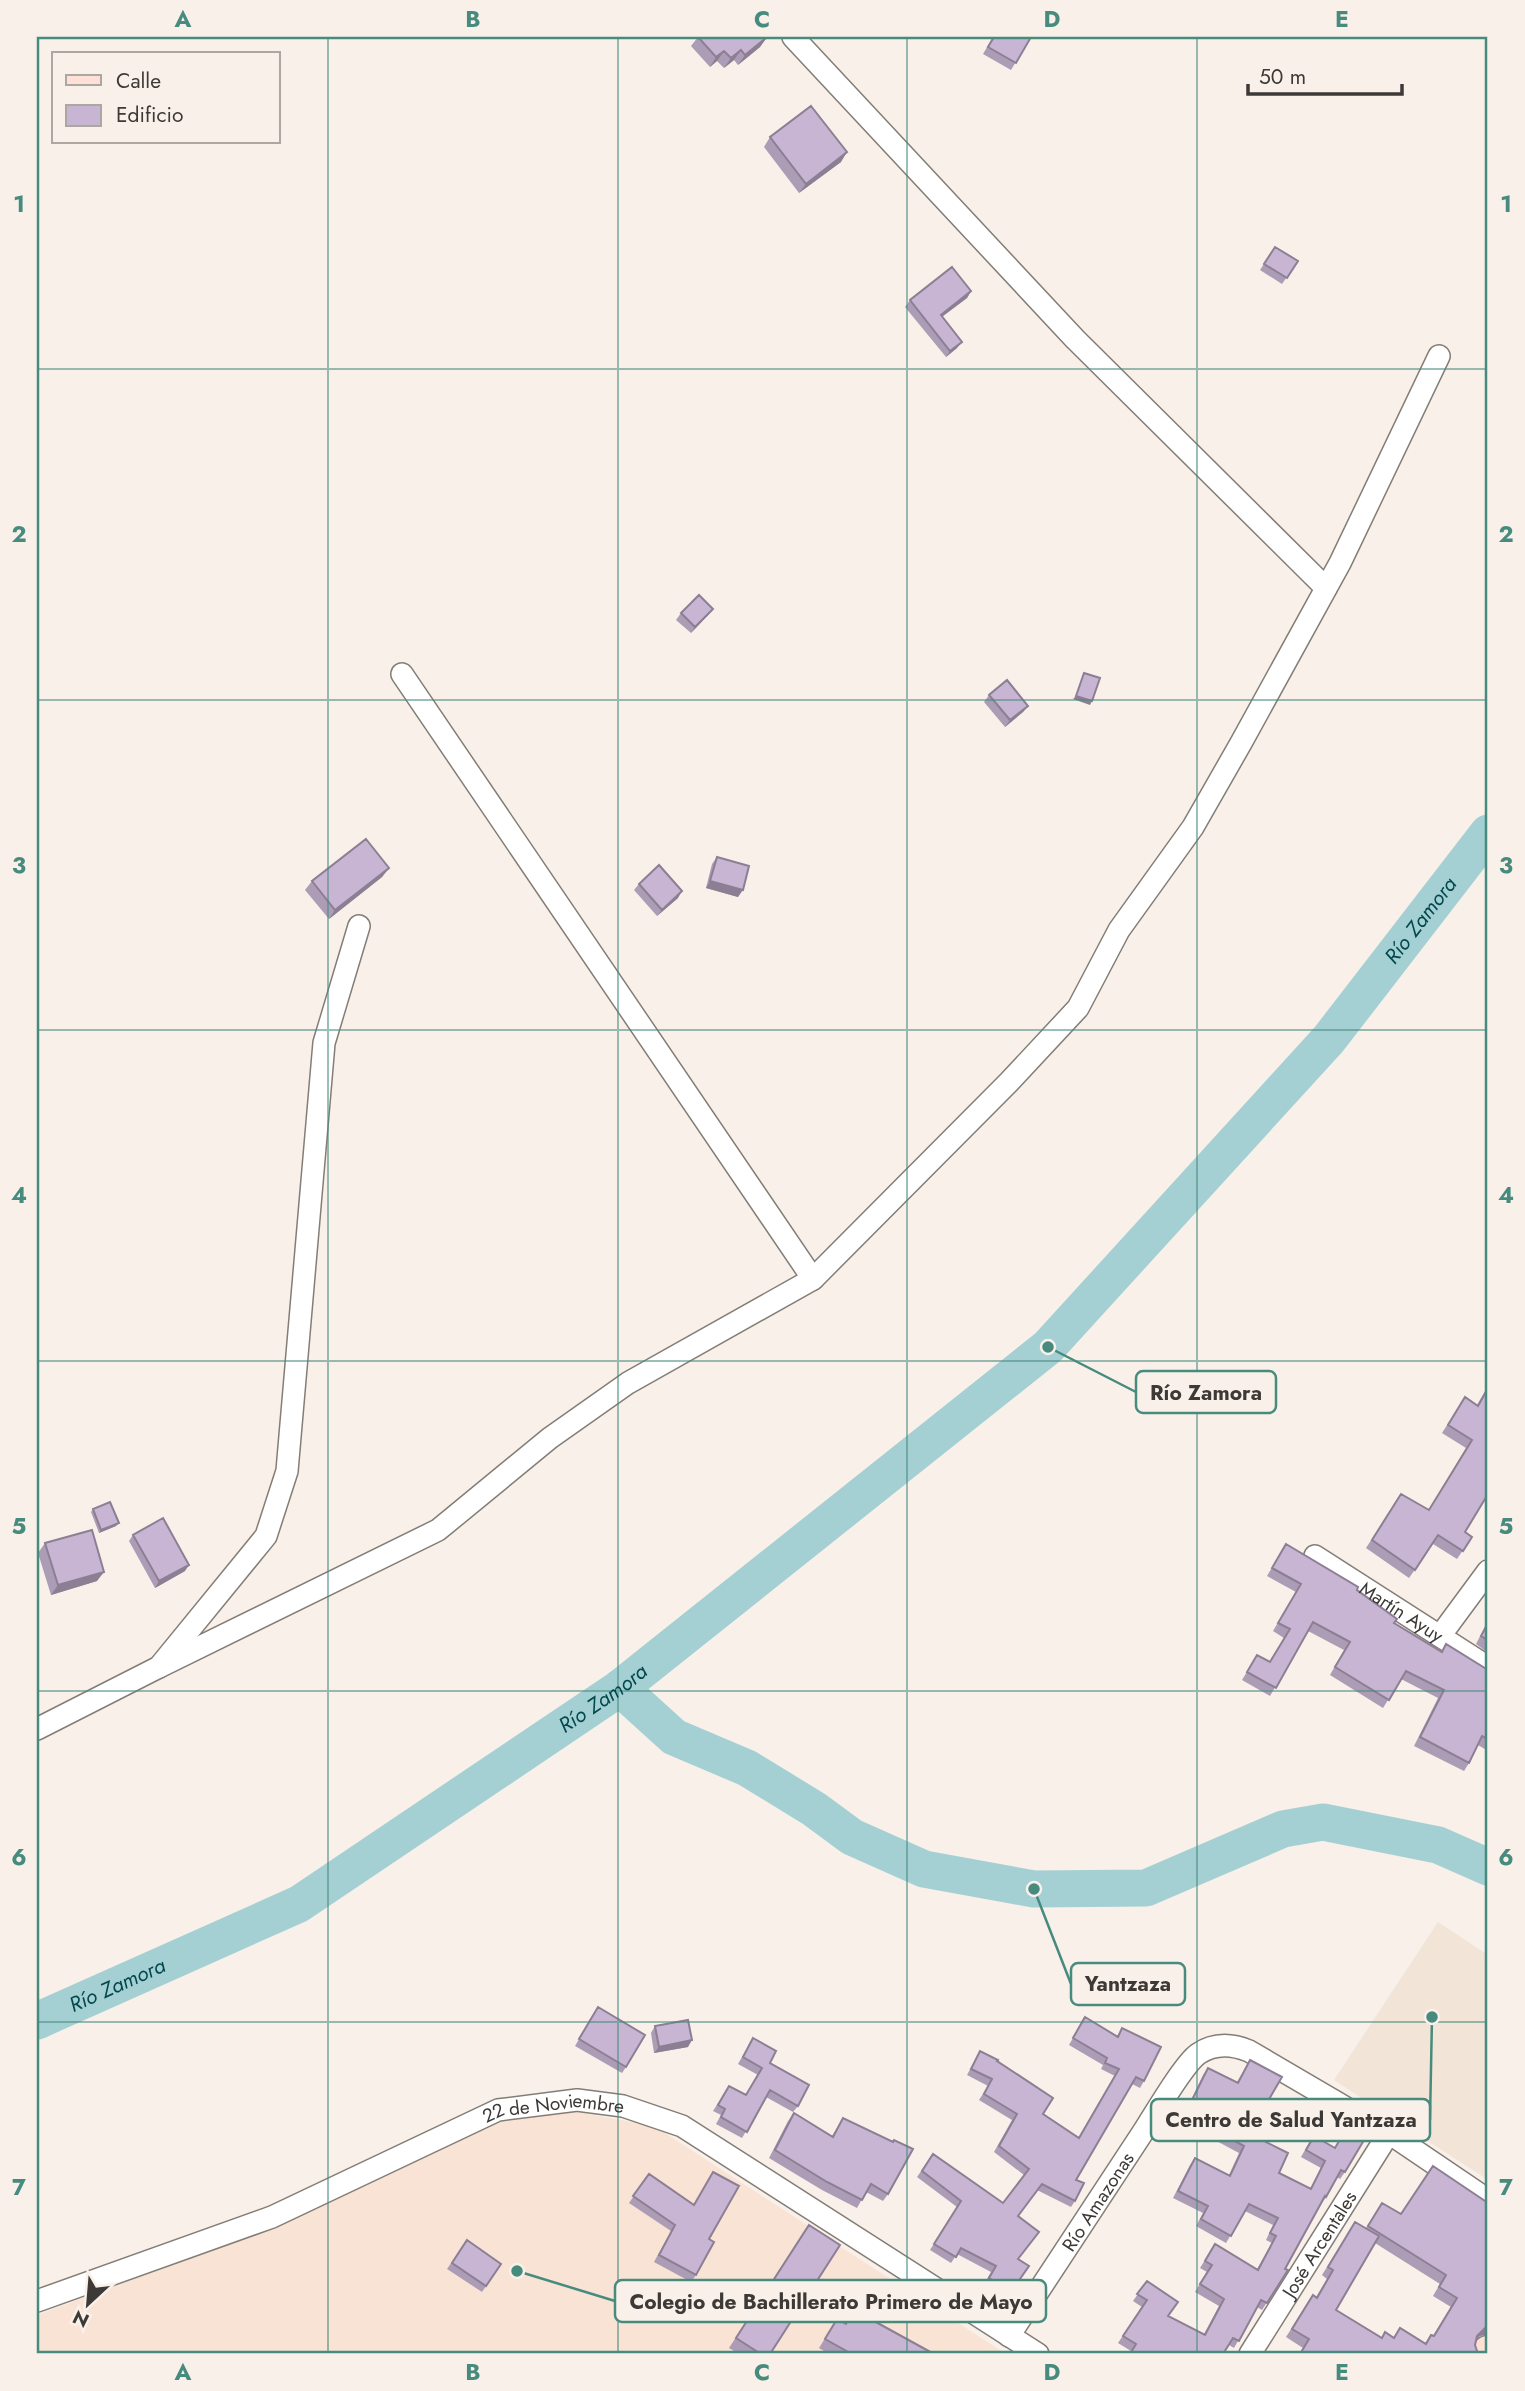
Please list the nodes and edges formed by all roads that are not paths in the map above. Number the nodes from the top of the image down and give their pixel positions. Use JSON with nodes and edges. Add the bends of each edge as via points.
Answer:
{"nodes":[{"id":1,"x":793,"y":37,"type":"edge"},
{"id":2,"x":1439,"y":356,"type":"dead end"},
{"id":3,"x":1326,"y":588,"type":"junction"},
{"id":4,"x":402,"y":674,"type":"dead end"},
{"id":5,"x":359,"y":926,"type":"dead end"},
{"id":6,"x":813,"y":1279,"type":"junction"},
{"id":7,"x":1315,"y":1556,"type":"dead end"},
{"id":8,"x":1488,"y":1571,"type":"edge"},
{"id":9,"x":1440,"y":1636,"type":"junction"},
{"id":10,"x":159,"y":1667,"type":"junction"},
{"id":11,"x":1488,"y":1667,"type":"edge"},
{"id":12,"x":37,"y":1729,"type":"edge"},
{"id":13,"x":1389,"y":2133,"type":"junction"},
{"id":14,"x":1488,"y":2200,"type":"edge"},
{"id":15,"x":37,"y":2301,"type":"edge"},
{"id":16,"x":1009,"y":2336,"type":"junction"},
{"id":17,"x":1038,"y":2354,"type":"edge"},
{"id":18,"x":1250,"y":2354,"type":"edge"}],
"edges":[{"from":1,"to":3,"type":"street","via":[[1074,339]]},
{"from":2,"to":3,"type":"street"},
{"from":3,"to":6,"type":"street","via":[[1193,827],[1119,930],[1078,1008]]},
{"from":4,"to":6,"type":"street"},
{"from":5,"to":10,"type":"street","via":[[324,1043],[288,1471],[266,1536]]},
{"from":6,"to":10,"type":"street","via":[[628,1383],[550,1437],[438,1530]]},
{"from":7,"to":9,"type":"street","name":"Martín Ayuy"},
{"from":8,"to":9,"type":"street"},
{"from":9,"to":11,"type":"street","name":"Martín Ayuy"},
{"from":10,"to":12,"type":"street"},
{"from":13,"to":14,"type":"street"},
{"from":13,"to":16,"type":"street","name":"Río Amazonas","via":[[1249,2051],[1237,2046],[1208,2048],[1195,2056],[1163,2101]]},
{"from":13,"to":18,"type":"street","name":"José Arcentales"},
{"from":15,"to":16,"type":"street","name":"22 de Noviembre","via":[[272,2217],[498,2110],[577,2100],[623,2106],[682,2126]]},
{"from":16,"to":17,"type":"street","name":"22 de Noviembre"}]}
